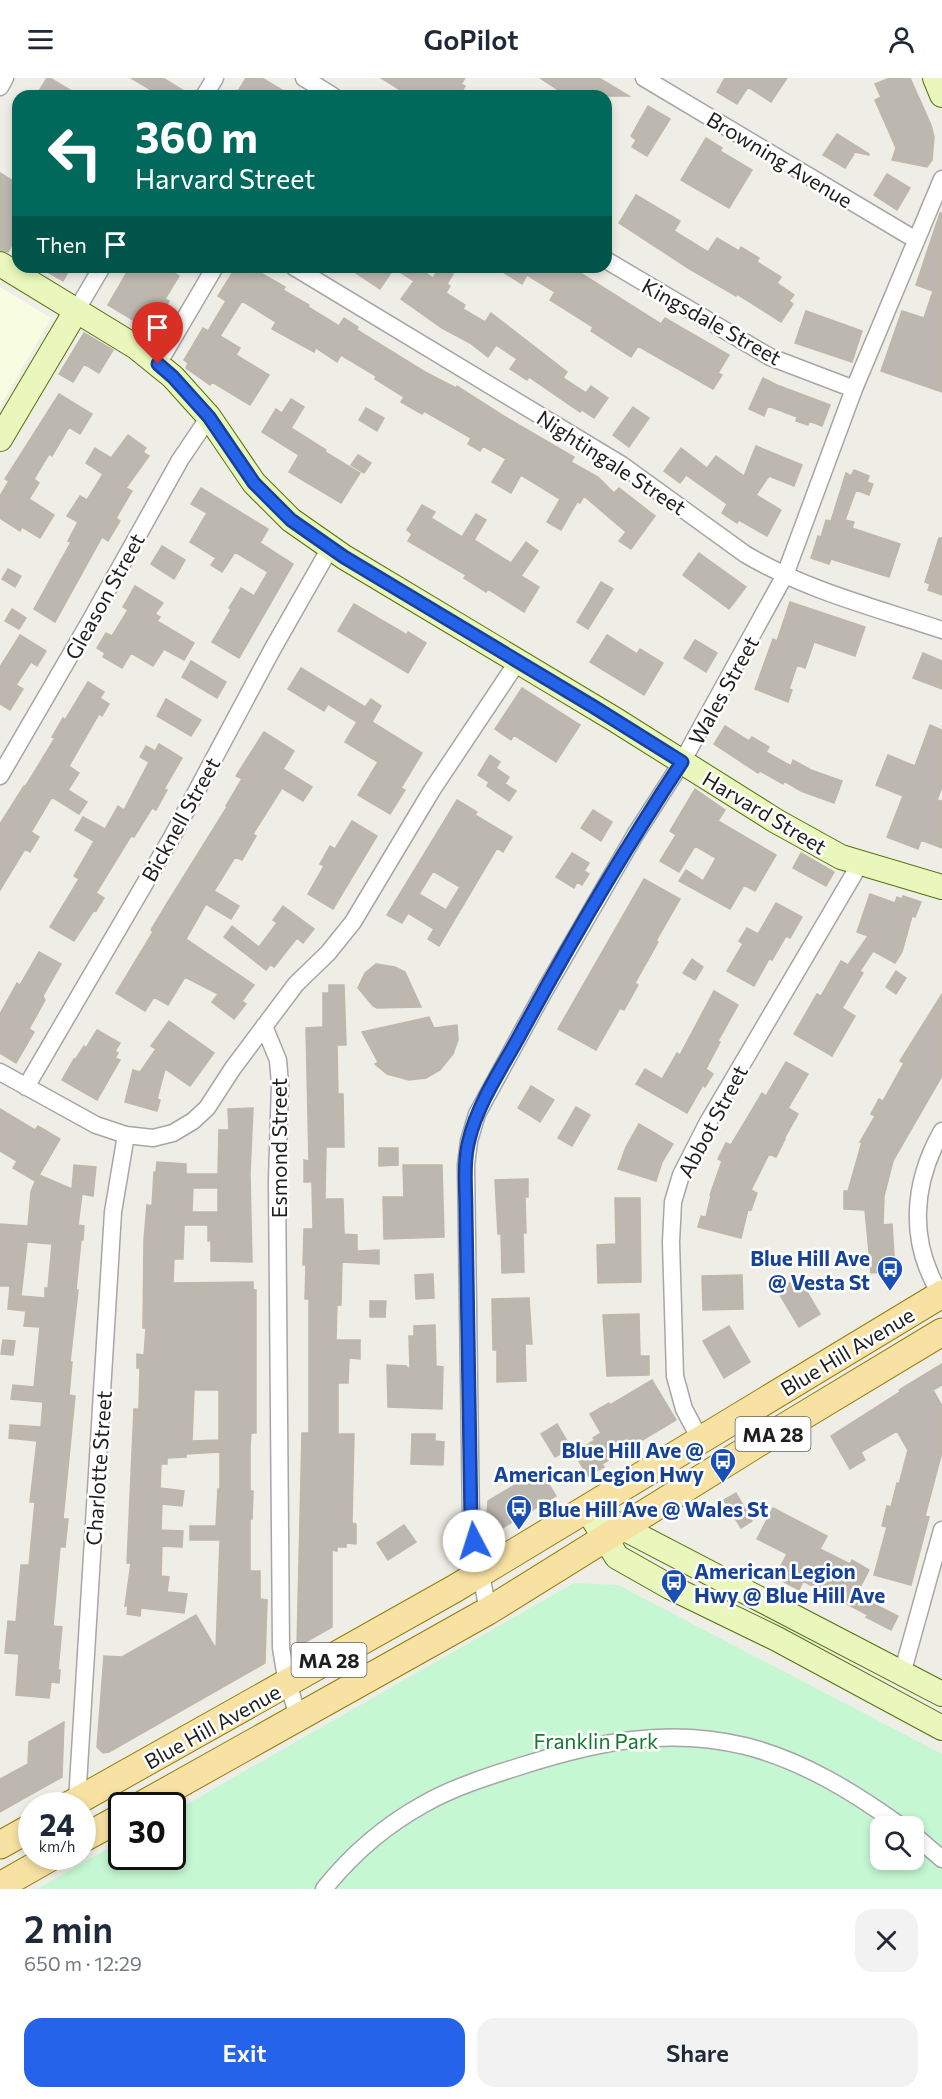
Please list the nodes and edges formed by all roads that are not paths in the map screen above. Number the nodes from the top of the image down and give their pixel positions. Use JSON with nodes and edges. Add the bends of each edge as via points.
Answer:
{"nodes":[{"id":1,"x":5,"y":78,"type":"edge"},
{"id":2,"x":644,"y":78,"type":"edge"},
{"id":3,"x":935,"y":78,"type":"edge"},
{"id":4,"x":0,"y":87,"type":"edge"},
{"id":5,"x":942,"y":95,"type":"edge"},
{"id":6,"x":942,"y":179,"type":"edge"},
{"id":7,"x":916,"y":240,"type":"junction"},
{"id":8,"x":612,"y":264,"type":"edge"},
{"id":9,"x":15,"y":273,"type":"edge"},
{"id":10,"x":98,"y":273,"type":"edge"},
{"id":11,"x":211,"y":273,"type":"edge"},
{"id":12,"x":304,"y":273,"type":"edge"},
{"id":13,"x":76,"y":311,"type":"junction"},
{"id":14,"x":158,"y":364,"type":"junction"},
{"id":15,"x":854,"y":389,"type":"junction"},
{"id":16,"x":209,"y":417,"type":"junction"},
{"id":17,"x":0,"y":439,"type":"edge"},
{"id":18,"x":330,"y":548,"type":"junction"},
{"id":19,"x":785,"y":575,"type":"junction"},
{"id":20,"x":942,"y":630,"type":"edge"},
{"id":21,"x":518,"y":661,"type":"junction"},
{"id":22,"x":682,"y":762,"type":"junction"},
{"id":23,"x":0,"y":776,"type":"edge"},
{"id":24,"x":856,"y":863,"type":"junction"},
{"id":25,"x":942,"y":887,"type":"edge"},
{"id":26,"x":264,"y":1026,"type":"junction"},
{"id":27,"x":0,"y":1072,"type":"edge"},
{"id":28,"x":26,"y":1087,"type":"junction"},
{"id":29,"x":942,"y":1131,"type":"edge"},
{"id":30,"x":126,"y":1135,"type":"junction"},
{"id":31,"x":941,"y":1294,"type":"edge"},
{"id":32,"x":942,"y":1332,"type":"edge"},
{"id":33,"x":700,"y":1439,"type":"junction"},
{"id":34,"x":586,"y":1508,"type":"junction"},
{"id":35,"x":942,"y":1530,"type":"edge"},
{"id":36,"x":613,"y":1533,"type":"junction"},
{"id":37,"x":480,"y":1572,"type":"junction"},
{"id":38,"x":488,"y":1611,"type":"junction"},
{"id":39,"x":902,"y":1674,"type":"junction"},
{"id":40,"x":288,"y":1683,"type":"junction"},
{"id":41,"x":942,"y":1694,"type":"edge"},
{"id":42,"x":298,"y":1717,"type":"junction"},
{"id":43,"x":942,"y":1728,"type":"edge"},
{"id":44,"x":74,"y":1792,"type":"edge"},
{"id":45,"x":94,"y":1792,"type":"edge"},
{"id":46,"x":165,"y":1792,"type":"edge"},
{"id":47,"x":885,"y":1816,"type":"edge"},
{"id":48,"x":18,"y":1835,"type":"edge"},
{"id":49,"x":924,"y":1844,"type":"edge"},
{"id":50,"x":0,"y":1845,"type":"edge"},
{"id":51,"x":942,"y":1859,"type":"edge"},
{"id":52,"x":28,"y":1870,"type":"edge"},
{"id":53,"x":0,"y":1886,"type":"edge"},
{"id":54,"x":324,"y":1889,"type":"edge"}],
"edges":[{"from":1,"to":4,"type":"street"},
{"from":2,"to":7,"type":"street","name":"Browning Avenue"},
{"from":3,"to":5,"type":"main road"},
{"from":6,"to":7,"type":"street","name":"Wales Street"},
{"from":7,"to":15,"type":"street","name":"Wales Street"},
{"from":8,"to":15,"type":"street","name":"Kingsdale Street","via":[[770,357]]},
{"from":9,"to":13,"type":"main road","name":"Harvard Street"},
{"from":10,"to":13,"type":"street"},
{"from":11,"to":14,"type":"street"},
{"from":12,"to":19,"type":"street","name":"Nightingale Street","via":[[613,459],[745,554]]},
{"from":13,"to":14,"type":"main road","name":"Harvard Street"},
{"from":13,"to":17,"type":"main road"},
{"from":14,"to":16,"type":"main road","name":"Harvard Street"},
{"from":15,"to":19,"type":"street","name":"Wales Street"},
{"from":16,"to":18,"type":"main road","name":"Harvard Street","via":[[254,483],[291,520]]},
{"from":16,"to":23,"type":"street","name":"Gleason Street","via":[[180,460]]},
{"from":18,"to":21,"type":"main road","name":"Harvard Street"},
{"from":18,"to":28,"type":"street","name":"Bicknell Street","via":[[172,837]]},
{"from":19,"to":20,"type":"street","name":"Nightingale Street"},
{"from":19,"to":22,"type":"street","name":"Wales Street"},
{"from":21,"to":22,"type":"main road","name":"Harvard Street"},
{"from":21,"to":26,"type":"street","via":[[432,790],[361,911]]},
{"from":22,"to":24,"type":"main road","name":"Harvard Street","via":[[776,821]]},
{"from":22,"to":37,"type":"street","name":"Wales Street","via":[[541,997],[477,1114],[469,1141],[466,1165],[471,1522]]},
{"from":24,"to":25,"type":"main road","name":"Harvard Street"},
{"from":24,"to":33,"type":"street","name":"Abbot Street","via":[[854,874],[708,1122],[681,1175],[671,1242],[675,1376],[684,1409]]},
{"from":26,"to":30,"type":"street","via":[[207,1108],[193,1121],[173,1133],[153,1138]]},
{"from":26,"to":40,"type":"street","name":"Esmond Street","via":[[278,1060],[280,1084],[281,1648]]},
{"from":27,"to":28,"type":"street"},
{"from":28,"to":30,"type":"street","via":[[96,1125]]},
{"from":29,"to":31,"type":"street","via":[[924,1172],[918,1216],[922,1259]]},
{"from":30,"to":44,"type":"street","name":"Charlotte Street","via":[[113,1212]]},
{"from":31,"to":33,"type":"main road","name":"Blue Hill Avenue","number":"MA 28"},
{"from":32,"to":36,"type":"main road","name":"Blue Hill Avenue","number":"MA 28"},
{"from":33,"to":34,"type":"main road","name":"Blue Hill Avenue","number":"MA 28"},
{"from":34,"to":36,"type":"main road"},
{"from":34,"to":37,"type":"main road","name":"Blue Hill Avenue","number":"MA 28"},
{"from":35,"to":39,"type":"street"},
{"from":36,"to":38,"type":"main road","name":"Blue Hill Avenue","number":"MA 28"},
{"from":36,"to":39,"type":"main road"},
{"from":36,"to":43,"type":"main road","via":[[617,1557],[633,1567]]},
{"from":37,"to":38,"type":"street","name":"Wales Street"},
{"from":37,"to":40,"type":"main road","name":"Blue Hill Avenue","number":"MA 28"},
{"from":38,"to":42,"type":"main road","name":"Blue Hill Avenue","number":"MA 28"},
{"from":39,"to":41,"type":"main road"},
{"from":40,"to":42,"type":"street","name":"Esmond Street"},
{"from":40,"to":45,"type":"main road","name":"Blue Hill Avenue","number":"MA 28"},
{"from":42,"to":46,"type":"main road","name":"Blue Hill Avenue","number":"MA 28"},
{"from":47,"to":54,"type":"street","via":[[846,1790],[776,1755],[719,1741],[658,1737],[623,1740],[494,1774],[425,1804],[368,1844]]},
{"from":48,"to":50,"type":"main road"},
{"from":49,"to":51,"type":"street"},
{"from":52,"to":53,"type":"main road"}]}
